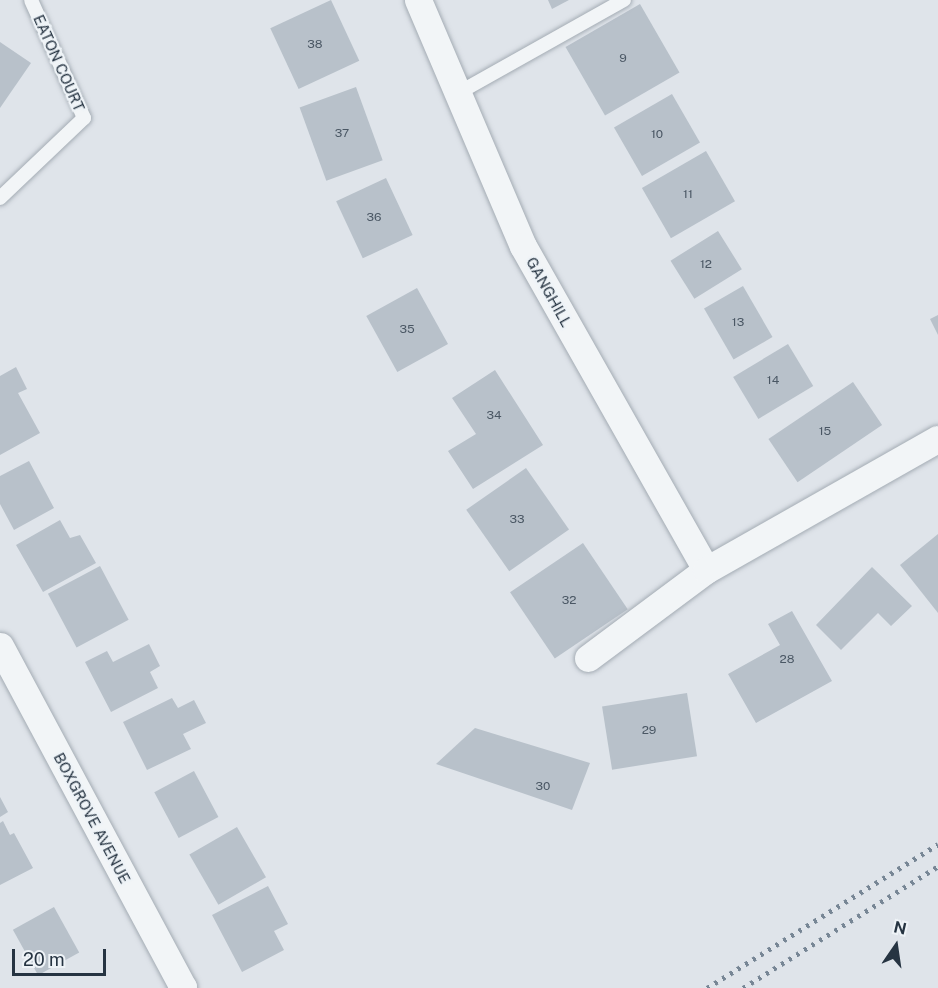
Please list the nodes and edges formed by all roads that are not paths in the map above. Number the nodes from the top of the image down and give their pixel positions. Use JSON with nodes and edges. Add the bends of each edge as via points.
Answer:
{"nodes":[{"id":1,"x":31,"y":0,"type":"edge"},
{"id":2,"x":418,"y":0,"type":"edge"},
{"id":3,"x":624,"y":0,"type":"edge"},
{"id":4,"x":460,"y":92,"type":"junction"},
{"id":5,"x":0,"y":198,"type":"edge"},
{"id":6,"x":938,"y":439,"type":"edge"},
{"id":7,"x":706,"y":570,"type":"junction"},
{"id":8,"x":0,"y":646,"type":"edge"},
{"id":9,"x":588,"y":658,"type":"dead end"},
{"id":10,"x":181,"y":988,"type":"edge"}],
"edges":[{"from":1,"to":5,"type":"lane","name":"EATON COURT","via":[[84,118]]},
{"from":2,"to":4,"type":"street","name":"GANGHILL"},
{"from":3,"to":4,"type":"lane"},
{"from":4,"to":7,"type":"street","name":"GANGHILL","via":[[523,246]]},
{"from":6,"to":7,"type":"street"},
{"from":7,"to":9,"type":"street"},
{"from":8,"to":10,"type":"street","name":"BOXGROVE AVENUE"}]}
